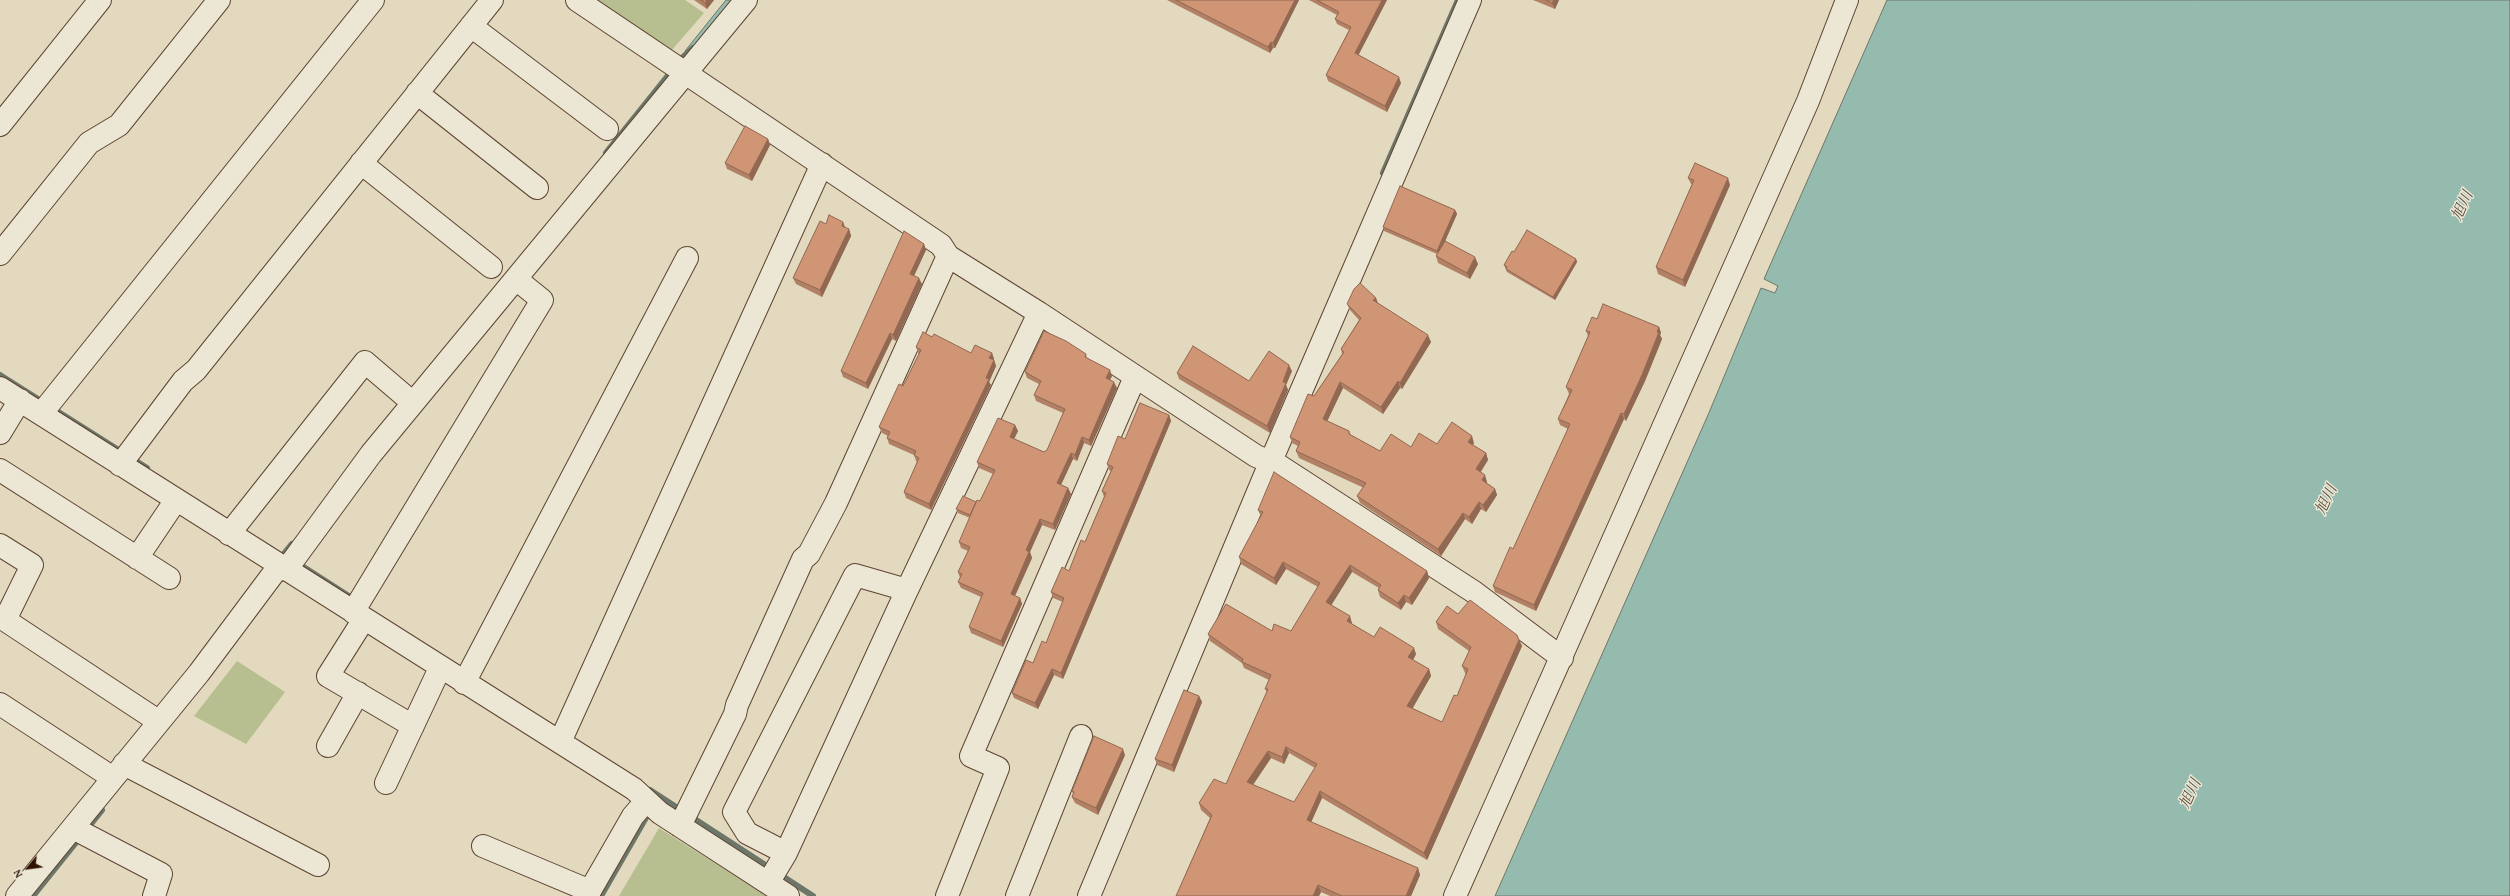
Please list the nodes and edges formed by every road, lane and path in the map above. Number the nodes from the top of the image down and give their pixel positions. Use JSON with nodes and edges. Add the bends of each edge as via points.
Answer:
{"nodes":[{"id":1,"x":100,"y":0,"type":"edge"},
{"id":2,"x":219,"y":0,"type":"edge"},
{"id":3,"x":373,"y":0,"type":"edge"},
{"id":4,"x":492,"y":0,"type":"edge"},
{"id":5,"x":577,"y":0,"type":"edge"},
{"id":6,"x":746,"y":0,"type":"edge"},
{"id":7,"x":1470,"y":0,"type":"edge"},
{"id":8,"x":1847,"y":0,"type":"edge"},
{"id":9,"x":471,"y":26,"type":"junction"},
{"id":10,"x":679,"y":68,"type":"junction"},
{"id":11,"x":417,"y":93,"type":"junction"},
{"id":12,"x":0,"y":125,"type":"edge"},
{"id":13,"x":607,"y":129,"type":"dead end"},
{"id":14,"x":361,"y":163,"type":"junction"},
{"id":15,"x":822,"y":164,"type":"junction"},
{"id":16,"x":536,"y":188,"type":"dead end"},
{"id":17,"x":0,"y":254,"type":"edge"},
{"id":18,"x":948,"y":256,"type":"junction"},
{"id":19,"x":687,"y":258,"type":"dead end"},
{"id":20,"x":490,"y":267,"type":"dead end"},
{"id":21,"x":516,"y":279,"type":"junction"},
{"id":22,"x":1039,"y":313,"type":"junction"},
{"id":23,"x":1135,"y":377,"type":"junction"},
{"id":24,"x":0,"y":388,"type":"edge"},
{"id":25,"x":20,"y":400,"type":"junction"},
{"id":26,"x":410,"y":400,"type":"junction"},
{"id":27,"x":45,"y":408,"type":"junction"},
{"id":28,"x":0,"y":433,"type":"edge"},
{"id":29,"x":124,"y":458,"type":"junction"},
{"id":30,"x":1264,"y":459,"type":"junction"},
{"id":31,"x":0,"y":470,"type":"edge"},
{"id":32,"x":176,"y":500,"type":"junction"},
{"id":33,"x":234,"y":526,"type":"junction"},
{"id":34,"x":0,"y":545,"type":"edge"},
{"id":35,"x":137,"y":558,"type":"junction"},
{"id":36,"x":288,"y":564,"type":"junction"},
{"id":37,"x":169,"y":578,"type":"dead end"},
{"id":38,"x":907,"y":590,"type":"junction"},
{"id":39,"x":359,"y":608,"type":"junction"},
{"id":40,"x":1562,"y":658,"type":"junction"},
{"id":41,"x":440,"y":668,"type":"junction"},
{"id":42,"x":468,"y":676,"type":"junction"},
{"id":43,"x":358,"y":693,"type":"junction"},
{"id":44,"x":0,"y":704,"type":"edge"},
{"id":45,"x":158,"y":721,"type":"junction"},
{"id":46,"x":413,"y":726,"type":"junction"},
{"id":47,"x":1081,"y":736,"type":"dead end"},
{"id":48,"x":562,"y":737,"type":"junction"},
{"id":49,"x":328,"y":746,"type":"dead end"},
{"id":50,"x":127,"y":770,"type":"junction"},
{"id":51,"x":386,"y":783,"type":"dead end"},
{"id":52,"x":646,"y":801,"type":"junction"},
{"id":53,"x":683,"y":818,"type":"junction"},
{"id":54,"x":80,"y":832,"type":"junction"},
{"id":55,"x":483,"y":846,"type":"dead end"},
{"id":56,"x":738,"y":846,"type":"junction"},
{"id":57,"x":318,"y":865,"type":"dead end"},
{"id":58,"x":775,"y":870,"type":"junction"},
{"id":59,"x":589,"y":893,"type":"edge"},
{"id":60,"x":17,"y":896,"type":"edge"},
{"id":61,"x":154,"y":896,"type":"edge"},
{"id":62,"x":788,"y":896,"type":"edge"},
{"id":63,"x":947,"y":896,"type":"edge"},
{"id":64,"x":1017,"y":896,"type":"edge"},
{"id":65,"x":1089,"y":896,"type":"edge"},
{"id":66,"x":1455,"y":896,"type":"edge"}],
"edges":[{"from":1,"to":12,"type":"street"},
{"from":2,"to":17,"type":"street","via":[[119,125],[89,143]]},
{"from":3,"to":27,"type":"street"},
{"from":4,"to":9,"type":"street"},
{"from":5,"to":10,"type":"street"},
{"from":6,"to":10,"type":"street"},
{"from":7,"to":30,"type":"street"},
{"from":8,"to":40,"type":"street","via":[[1808,100]]},
{"from":9,"to":11,"type":"street"},
{"from":9,"to":13,"type":"street"},
{"from":10,"to":15,"type":"street"},
{"from":10,"to":21,"type":"street"},
{"from":11,"to":14,"type":"street"},
{"from":11,"to":16,"type":"street"},
{"from":14,"to":20,"type":"street"},
{"from":14,"to":29,"type":"street","via":[[196,370],[183,381]]},
{"from":15,"to":18,"type":"street","via":[[941,245]]},
{"from":15,"to":48,"type":"street"},
{"from":18,"to":22,"type":"street"},
{"from":18,"to":53,"type":"street","via":[[836,503],[809,554],[803,559],[735,714]]},
{"from":19,"to":42,"type":"street"},
{"from":21,"to":26,"type":"street"},
{"from":21,"to":39,"type":"street","via":[[542,300]]},
{"from":22,"to":23,"type":"street"},
{"from":22,"to":38,"type":"street"},
{"from":23,"to":30,"type":"street"},
{"from":23,"to":63,"type":"street","via":[[971,756],[998,768]]},
{"from":24,"to":25,"type":"street"},
{"from":25,"to":27,"type":"street"},
{"from":25,"to":28,"type":"street"},
{"from":26,"to":33,"type":"street","via":[[365,362]]},
{"from":26,"to":36,"type":"street"},
{"from":27,"to":29,"type":"street"},
{"from":29,"to":32,"type":"street"},
{"from":30,"to":40,"type":"street","via":[[1474,592]]},
{"from":30,"to":65,"type":"street"},
{"from":31,"to":35,"type":"street"},
{"from":32,"to":33,"type":"street"},
{"from":32,"to":35,"type":"street"},
{"from":33,"to":36,"type":"street"},
{"from":34,"to":45,"type":"street","via":[[32,565],[5,620]]},
{"from":35,"to":37,"type":"street"},
{"from":36,"to":39,"type":"street"},
{"from":36,"to":45,"type":"street"},
{"from":38,"to":56,"type":"street","via":[[855,575],[734,812]]},
{"from":38,"to":58,"type":"street"},
{"from":39,"to":41,"type":"street"},
{"from":39,"to":43,"type":"street","via":[[328,676]]},
{"from":40,"to":66,"type":"street"},
{"from":41,"to":42,"type":"street"},
{"from":41,"to":46,"type":"street"},
{"from":42,"to":48,"type":"street"},
{"from":43,"to":46,"type":"street"},
{"from":43,"to":49,"type":"street"},
{"from":44,"to":50,"type":"street"},
{"from":45,"to":50,"type":"street"},
{"from":46,"to":51,"type":"street"},
{"from":47,"to":64,"type":"street"},
{"from":48,"to":52,"type":"street","via":[[634,789]]},
{"from":50,"to":54,"type":"street"},
{"from":50,"to":57,"type":"street"},
{"from":52,"to":53,"type":"street"},
{"from":52,"to":59,"type":"street","via":[[633,816]]},
{"from":53,"to":56,"type":"street"},
{"from":54,"to":60,"type":"street"},
{"from":54,"to":61,"type":"street","via":[[160,874]]},
{"from":55,"to":59,"type":"street"},
{"from":56,"to":58,"type":"street"},
{"from":56,"to":58,"type":"street"},
{"from":58,"to":62,"type":"street"}]}
